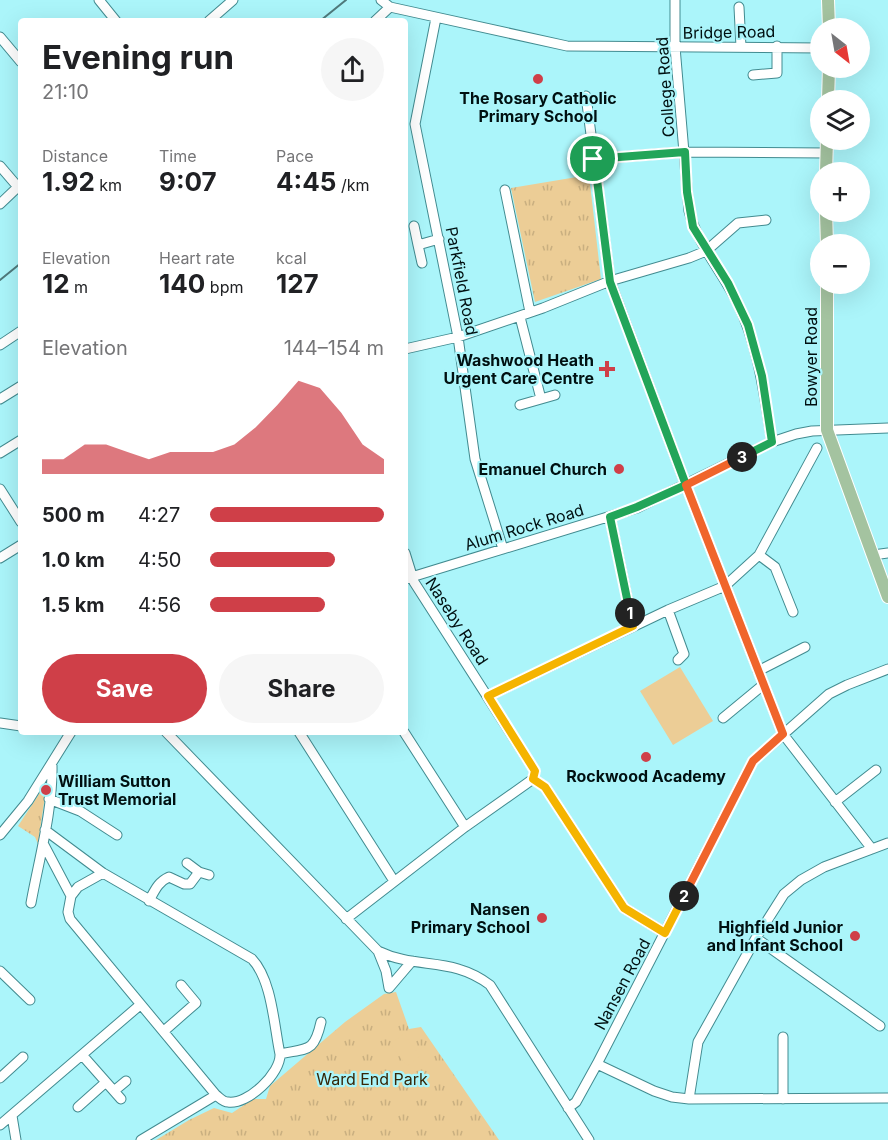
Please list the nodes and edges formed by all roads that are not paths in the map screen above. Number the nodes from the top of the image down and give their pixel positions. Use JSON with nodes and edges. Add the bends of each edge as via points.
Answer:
{"nodes":[{"id":1,"x":99,"y":0,"type":"edge"},
{"id":2,"x":675,"y":0,"type":"edge"},
{"id":3,"x":828,"y":0,"type":"edge"},
{"id":4,"x":228,"y":2,"type":"edge"},
{"id":5,"x":385,"y":3,"type":"edge"},
{"id":6,"x":739,"y":7,"type":"dead end"},
{"id":7,"x":114,"y":18,"type":"edge"},
{"id":8,"x":212,"y":18,"type":"edge"},
{"id":9,"x":377,"y":18,"type":"edge"},
{"id":10,"x":436,"y":18,"type":"junction"},
{"id":11,"x":829,"y":18,"type":"edge"},
{"id":12,"x":0,"y":37,"type":"edge"},
{"id":13,"x":777,"y":46,"type":"junction"},
{"id":14,"x":675,"y":47,"type":"junction"},
{"id":15,"x":741,"y":47,"type":"junction"},
{"id":16,"x":810,"y":48,"type":"edge"},
{"id":17,"x":18,"y":58,"type":"edge"},
{"id":18,"x":753,"y":75,"type":"dead end"},
{"id":19,"x":586,"y":96,"type":"dead end"},
{"id":20,"x":826,"y":150,"type":"edge"},
{"id":21,"x":685,"y":152,"type":"junction"},
{"id":22,"x":826,"y":153,"type":"junction"},
{"id":23,"x":593,"y":159,"type":"junction"},
{"id":24,"x":826,"y":162,"type":"edge"},
{"id":25,"x":0,"y":166,"type":"edge"},
{"id":26,"x":18,"y":185,"type":"edge"},
{"id":27,"x":18,"y":187,"type":"edge"},
{"id":28,"x":505,"y":190,"type":"dead end"},
{"id":29,"x":0,"y":204,"type":"edge"},
{"id":30,"x":766,"y":220,"type":"dead end"},
{"id":31,"x":753,"y":221,"type":"junction"},
{"id":32,"x":414,"y":226,"type":"dead end"},
{"id":33,"x":753,"y":233,"type":"dead end"},
{"id":34,"x":439,"y":239,"type":"junction"},
{"id":35,"x":418,"y":244,"type":"junction"},
{"id":36,"x":706,"y":251,"type":"junction"},
{"id":37,"x":422,"y":263,"type":"dead end"},
{"id":38,"x":610,"y":282,"type":"junction"},
{"id":39,"x":827,"y":294,"type":"edge"},
{"id":40,"x":530,"y":312,"type":"junction"},
{"id":41,"x":520,"y":317,"type":"junction"},
{"id":42,"x":18,"y":334,"type":"edge"},
{"id":43,"x":458,"y":337,"type":"junction"},
{"id":44,"x":0,"y":345,"type":"edge"},
{"id":45,"x":408,"y":348,"type":"edge"},
{"id":46,"x":18,"y":388,"type":"edge"},
{"id":47,"x":555,"y":395,"type":"dead end"},
{"id":48,"x":0,"y":399,"type":"edge"},
{"id":49,"x":541,"y":399,"type":"junction"},
{"id":50,"x":520,"y":405,"type":"dead end"},
{"id":51,"x":888,"y":428,"type":"edge"},
{"id":52,"x":827,"y":430,"type":"junction"},
{"id":53,"x":18,"y":442,"type":"edge"},
{"id":54,"x":772,"y":442,"type":"junction"},
{"id":55,"x":817,"y":448,"type":"dead end"},
{"id":56,"x":0,"y":453,"type":"edge"},
{"id":57,"x":686,"y":485,"type":"junction"},
{"id":58,"x":0,"y":489,"type":"edge"},
{"id":59,"x":18,"y":517,"type":"edge"},
{"id":60,"x":610,"y":517,"type":"junction"},
{"id":61,"x":18,"y":547,"type":"edge"},
{"id":62,"x":503,"y":549,"type":"junction"},
{"id":63,"x":888,"y":553,"type":"edge"},
{"id":64,"x":759,"y":555,"type":"junction"},
{"id":65,"x":873,"y":555,"type":"junction"},
{"id":66,"x":0,"y":558,"type":"edge"},
{"id":67,"x":409,"y":578,"type":"edge"},
{"id":68,"x":725,"y":586,"type":"junction"},
{"id":69,"x":888,"y":597,"type":"edge"},
{"id":70,"x":668,"y":610,"type":"junction"},
{"id":71,"x":793,"y":612,"type":"dead end"},
{"id":72,"x":633,"y":626,"type":"junction"},
{"id":73,"x":805,"y":647,"type":"dead end"},
{"id":74,"x":678,"y":660,"type":"dead end"},
{"id":75,"x":888,"y":669,"type":"edge"},
{"id":76,"x":758,"y":671,"type":"junction"},
{"id":77,"x":764,"y":686,"type":"junction"},
{"id":78,"x":488,"y":696,"type":"junction"},
{"id":79,"x":723,"y":718,"type":"dead end"},
{"id":80,"x":0,"y":723,"type":"edge"},
{"id":81,"x":18,"y":726,"type":"edge"},
{"id":82,"x":783,"y":734,"type":"junction"},
{"id":83,"x":69,"y":735,"type":"edge"},
{"id":84,"x":169,"y":735,"type":"edge"},
{"id":85,"x":301,"y":735,"type":"edge"},
{"id":86,"x":406,"y":735,"type":"edge"},
{"id":87,"x":52,"y":765,"type":"junction"},
{"id":88,"x":876,"y":770,"type":"dead end"},
{"id":89,"x":533,"y":779,"type":"junction"},
{"id":90,"x":49,"y":799,"type":"junction"},
{"id":91,"x":835,"y":802,"type":"junction"},
{"id":92,"x":465,"y":827,"type":"junction"},
{"id":93,"x":45,"y":830,"type":"junction"},
{"id":94,"x":0,"y":835,"type":"edge"},
{"id":95,"x":117,"y":835,"type":"dead end"},
{"id":96,"x":43,"y":843,"type":"junction"},
{"id":97,"x":888,"y":843,"type":"edge"},
{"id":98,"x":872,"y":849,"type":"junction"},
{"id":99,"x":187,"y":863,"type":"dead end"},
{"id":100,"x":103,"y":873,"type":"junction"},
{"id":101,"x":394,"y":881,"type":"junction"},
{"id":102,"x":71,"y":896,"type":"junction"},
{"id":103,"x":149,"y":901,"type":"junction"},
{"id":104,"x":31,"y":903,"type":"dead end"},
{"id":105,"x":346,"y":919,"type":"junction"},
{"id":106,"x":665,"y":933,"type":"junction"},
{"id":107,"x":756,"y":938,"type":"junction"},
{"id":108,"x":378,"y":951,"type":"junction"},
{"id":109,"x":412,"y":961,"type":"junction"},
{"id":110,"x":0,"y":971,"type":"edge"},
{"id":111,"x":181,"y":985,"type":"dead end"},
{"id":112,"x":30,"y":1000,"type":"dead end"},
{"id":113,"x":140,"y":1005,"type":"junction"},
{"id":114,"x":321,"y":1022,"type":"dead end"},
{"id":115,"x":880,"y":1026,"type":"dead end"},
{"id":116,"x":164,"y":1031,"type":"junction"},
{"id":117,"x":783,"y":1037,"type":"dead end"},
{"id":118,"x":280,"y":1054,"type":"junction"},
{"id":119,"x":83,"y":1056,"type":"junction"},
{"id":120,"x":23,"y":1057,"type":"dead end"},
{"id":121,"x":597,"y":1064,"type":"junction"},
{"id":122,"x":0,"y":1078,"type":"edge"},
{"id":123,"x":126,"y":1081,"type":"dead end"},
{"id":124,"x":106,"y":1082,"type":"junction"},
{"id":125,"x":114,"y":1091,"type":"junction"},
{"id":126,"x":216,"y":1095,"type":"junction"},
{"id":127,"x":888,"y":1098,"type":"edge"},
{"id":128,"x":120,"y":1099,"type":"dead end"},
{"id":129,"x":689,"y":1099,"type":"junction"},
{"id":130,"x":783,"y":1099,"type":"junction"},
{"id":131,"x":78,"y":1107,"type":"dead end"},
{"id":132,"x":568,"y":1108,"type":"junction"},
{"id":133,"x":12,"y":1116,"type":"junction"},
{"id":134,"x":0,"y":1125,"type":"edge"},
{"id":135,"x":16,"y":1140,"type":"edge"},
{"id":136,"x":141,"y":1140,"type":"edge"},
{"id":137,"x":589,"y":1140,"type":"edge"}],
"edges":[{"from":1,"to":7,"type":"street"},
{"from":2,"to":14,"type":"street","name":"College Road"},
{"from":3,"to":11,"type":"main road"},
{"from":4,"to":8,"type":"street"},
{"from":5,"to":9,"type":"street"},
{"from":5,"to":10,"type":"street","name":"Bridge Road"},
{"from":6,"to":15,"type":"street"},
{"from":10,"to":14,"type":"street","name":"Bridge Road","via":[[567,46]]},
{"from":10,"to":34,"type":"street","name":"Parkfield Road","via":[[415,124]]},
{"from":12,"to":17,"type":"street"},
{"from":13,"to":15,"type":"street","name":"Bridge Road"},
{"from":13,"to":16,"type":"street","name":"Bridge Road"},
{"from":13,"to":18,"type":"street","via":[[777,73]]},
{"from":14,"to":15,"type":"street","name":"Bridge Road"},
{"from":14,"to":21,"type":"street","name":"College Road"},
{"from":19,"to":23,"type":"street"},
{"from":20,"to":22,"type":"main road"},
{"from":21,"to":22,"type":"street"},
{"from":21,"to":23,"type":"street"},
{"from":21,"to":36,"type":"street","name":"College Road","via":[[689,211]]},
{"from":22,"to":24,"type":"main road"},
{"from":23,"to":38,"type":"street"},
{"from":25,"to":26,"type":"street"},
{"from":27,"to":29,"type":"street"},
{"from":28,"to":40,"type":"street"},
{"from":30,"to":31,"type":"street"},
{"from":31,"to":33,"type":"street"},
{"from":31,"to":36,"type":"street","via":[[738,223]]},
{"from":32,"to":35,"type":"street"},
{"from":34,"to":35,"type":"street"},
{"from":34,"to":43,"type":"street","name":"Parkfield Road"},
{"from":35,"to":37,"type":"street"},
{"from":36,"to":38,"type":"street"},
{"from":36,"to":54,"type":"street","name":"College Road","via":[[728,283],[748,325],[762,376]]},
{"from":38,"to":40,"type":"street"},
{"from":38,"to":57,"type":"street"},
{"from":39,"to":52,"type":"main road","name":"Bowyer Road"},
{"from":40,"to":41,"type":"street"},
{"from":41,"to":43,"type":"street"},
{"from":41,"to":49,"type":"street"},
{"from":42,"to":44,"type":"street"},
{"from":43,"to":45,"type":"street"},
{"from":43,"to":62,"type":"street","name":"Parkfield Road","via":[[475,459]]},
{"from":46,"to":48,"type":"street"},
{"from":47,"to":49,"type":"street"},
{"from":49,"to":50,"type":"street"},
{"from":51,"to":52,"type":"street","name":"Alum Rock Road"},
{"from":52,"to":54,"type":"street","name":"Alum Rock Road"},
{"from":52,"to":65,"type":"main road"},
{"from":53,"to":56,"type":"street"},
{"from":54,"to":57,"type":"street","name":"Alum Rock Road"},
{"from":55,"to":64,"type":"street"},
{"from":57,"to":60,"type":"street","name":"Alum Rock Road"},
{"from":57,"to":68,"type":"street"},
{"from":58,"to":59,"type":"street"},
{"from":60,"to":62,"type":"street","name":"Alum Rock Road"},
{"from":60,"to":72,"type":"street"},
{"from":61,"to":66,"type":"street"},
{"from":62,"to":67,"type":"street","name":"Alum Rock Road"},
{"from":63,"to":65,"type":"street"},
{"from":64,"to":68,"type":"street"},
{"from":64,"to":71,"type":"street","via":[[775,567]]},
{"from":65,"to":69,"type":"main road"},
{"from":67,"to":78,"type":"street","name":"Naseby Road"},
{"from":68,"to":70,"type":"street"},
{"from":68,"to":76,"type":"street"},
{"from":70,"to":72,"type":"street"},
{"from":70,"to":74,"type":"street","via":[[684,654]]},
{"from":72,"to":78,"type":"street"},
{"from":73,"to":76,"type":"street"},
{"from":75,"to":82,"type":"street","name":"Nansen Road","via":[[829,694]]},
{"from":76,"to":77,"type":"street"},
{"from":77,"to":79,"type":"street"},
{"from":77,"to":82,"type":"street"},
{"from":78,"to":89,"type":"street","name":"Naseby Road","via":[[535,771]]},
{"from":80,"to":81,"type":"street"},
{"from":82,"to":91,"type":"street"},
{"from":82,"to":106,"type":"street","name":"Nansen Road","via":[[753,761]]},
{"from":83,"to":87,"type":"street"},
{"from":84,"to":105,"type":"street"},
{"from":85,"to":101,"type":"street"},
{"from":86,"to":92,"type":"street"},
{"from":87,"to":90,"type":"street"},
{"from":87,"to":94,"type":"street"},
{"from":88,"to":91,"type":"street"},
{"from":89,"to":92,"type":"street"},
{"from":89,"to":106,"type":"street","name":"Naseby Road","via":[[545,787],[624,908]]},
{"from":90,"to":93,"type":"street"},
{"from":90,"to":95,"type":"street","via":[[80,810]]},
{"from":91,"to":98,"type":"street"},
{"from":92,"to":101,"type":"street"},
{"from":93,"to":96,"type":"street"},
{"from":93,"to":100,"type":"street"},
{"from":96,"to":102,"type":"street"},
{"from":96,"to":104,"type":"street"},
{"from":97,"to":98,"type":"street"},
{"from":98,"to":107,"type":"street","via":[[824,867],[792,886]]},
{"from":99,"to":103,"type":"street","via":[[204,873],[190,884],[169,877],[163,880]]},
{"from":100,"to":102,"type":"street","via":[[78,886]]},
{"from":100,"to":103,"type":"street"},
{"from":101,"to":105,"type":"street"},
{"from":102,"to":113,"type":"street","via":[[70,919]]},
{"from":103,"to":118,"type":"street","via":[[259,967]]},
{"from":105,"to":108,"type":"street"},
{"from":106,"to":121,"type":"street","name":"Nansen Road"},
{"from":107,"to":115,"type":"street"},
{"from":107,"to":129,"type":"street","via":[[698,1042]]},
{"from":108,"to":109,"type":"street"},
{"from":108,"to":109,"type":"street","via":[[389,988]]},
{"from":109,"to":132,"type":"street","via":[[454,966],[490,985]]},
{"from":110,"to":112,"type":"street"},
{"from":111,"to":116,"type":"street","via":[[196,1003]]},
{"from":113,"to":116,"type":"street"},
{"from":113,"to":119,"type":"street"},
{"from":114,"to":118,"type":"street","via":[[317,1040],[311,1046]]},
{"from":116,"to":126,"type":"street"},
{"from":117,"to":130,"type":"street"},
{"from":118,"to":126,"type":"street","via":[[276,1070],[258,1089],[236,1102],[223,1101]]},
{"from":119,"to":124,"type":"street"},
{"from":119,"to":133,"type":"street"},
{"from":120,"to":122,"type":"street"},
{"from":121,"to":129,"type":"street","via":[[663,1094]]},
{"from":121,"to":132,"type":"street","name":"Nansen Road","via":[[576,1102]]},
{"from":123,"to":125,"type":"street"},
{"from":124,"to":125,"type":"street"},
{"from":124,"to":131,"type":"street"},
{"from":125,"to":128,"type":"street"},
{"from":126,"to":136,"type":"street"},
{"from":127,"to":130,"type":"street"},
{"from":129,"to":130,"type":"street"},
{"from":132,"to":137,"type":"street"},
{"from":133,"to":134,"type":"street"},
{"from":133,"to":135,"type":"street"}]}
